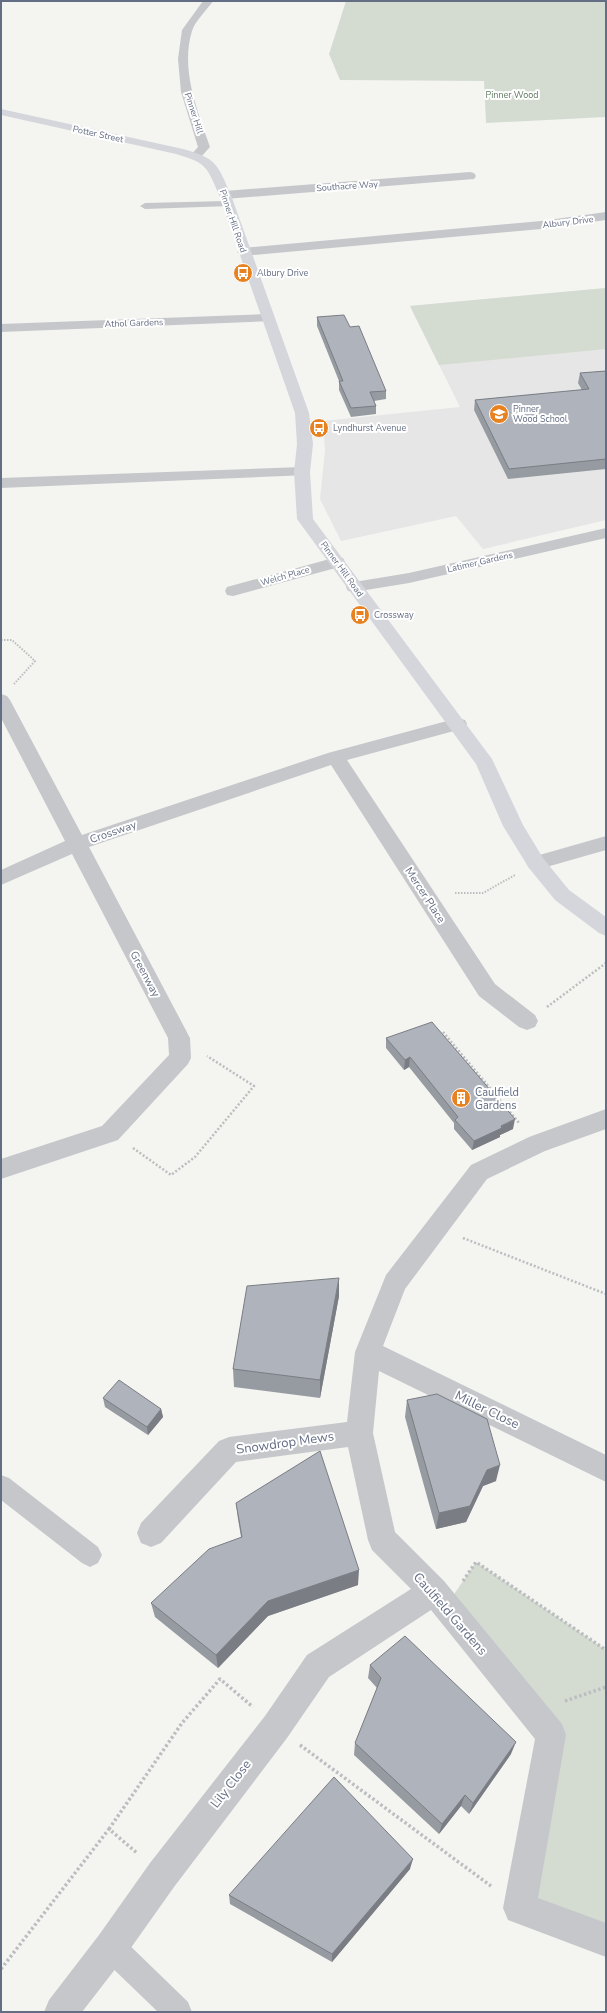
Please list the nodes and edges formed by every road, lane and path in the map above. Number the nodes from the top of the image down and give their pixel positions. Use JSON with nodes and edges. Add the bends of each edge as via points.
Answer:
{"nodes":[{"id":1,"x":208,"y":1,"type":"edge"},
{"id":2,"x":1,"y":112,"type":"edge"},
{"id":3,"x":196,"y":156,"type":"junction"},
{"id":4,"x":470,"y":176,"type":"dead end"},
{"id":5,"x":226,"y":199,"type":"junction"},
{"id":6,"x":145,"y":206,"type":"dead end"},
{"id":7,"x":606,"y":216,"type":"edge"},
{"id":8,"x":244,"y":252,"type":"junction"},
{"id":9,"x":267,"y":318,"type":"junction"},
{"id":10,"x":1,"y":328,"type":"edge"},
{"id":11,"x":302,"y":472,"type":"junction"},
{"id":12,"x":1,"y":483,"type":"edge"},
{"id":13,"x":606,"y":533,"type":"edge"},
{"id":14,"x":337,"y":562,"type":"junction"},
{"id":15,"x":354,"y":587,"type":"junction"},
{"id":16,"x":233,"y":591,"type":"dead end"},
{"id":17,"x":1,"y":640,"type":"edge"},
{"id":18,"x":6,"y":694,"type":"edge"},
{"id":19,"x":458,"y":724,"type":"junction"},
{"id":20,"x":335,"y":758,"type":"junction"},
{"id":21,"x":606,"y":843,"type":"edge"},
{"id":22,"x":77,"y":844,"type":"junction"},
{"id":23,"x":536,"y":863,"type":"junction"},
{"id":24,"x":1,"y":878,"type":"edge"},
{"id":25,"x":423,"y":893,"type":"junction"},
{"id":26,"x":606,"y":928,"type":"edge"},
{"id":27,"x":606,"y":963,"type":"edge"},
{"id":28,"x":527,"y":1021,"type":"joint"},
{"id":29,"x":443,"y":1032,"type":"edge"},
{"id":30,"x":179,"y":1038,"type":"junction"},
{"id":31,"x":606,"y":1120,"type":"edge"},
{"id":32,"x":110,"y":1133,"type":"junction"},
{"id":33,"x":537,"y":1144,"type":"junction"},
{"id":34,"x":1,"y":1169,"type":"edge"},
{"id":35,"x":437,"y":1227,"type":"junction"},
{"id":36,"x":606,"y":1294,"type":"edge"},
{"id":37,"x":368,"y":1352,"type":"junction"},
{"id":38,"x":359,"y":1433,"type":"junction"},
{"id":39,"x":606,"y":1469,"type":"edge"},
{"id":40,"x":1,"y":1486,"type":"edge"},
{"id":41,"x":151,"y":1533,"type":"dead end"},
{"id":42,"x":90,"y":1555,"type":"dead end"},
{"id":43,"x":440,"y":1598,"type":"junction"},
{"id":44,"x":606,"y":1650,"type":"edge"},
{"id":45,"x":606,"y":1687,"type":"edge"},
{"id":46,"x":533,"y":1712,"type":"junction"},
{"id":47,"x":276,"y":1726,"type":"junction"},
{"id":48,"x":109,"y":1829,"type":"junction"},
{"id":49,"x":162,"y":1875,"type":"junction"},
{"id":50,"x":520,"y":1908,"type":"junction"},
{"id":51,"x":606,"y":1940,"type":"edge"},
{"id":52,"x":111,"y":1948,"type":"junction"},
{"id":53,"x":1,"y":1969,"type":"edge"},
{"id":54,"x":61,"y":2012,"type":"edge"},
{"id":55,"x":178,"y":2012,"type":"edge"}],
"edges":[{"from":1,"to":3,"type":"street","name":"Pinner Hill","via":[[188,30],[183,59],[186,92],[204,147]]},
{"from":2,"to":3,"type":"street","name":"Potter Street"},
{"from":3,"to":5,"type":"street","name":"Pinner Hill Road","via":[[212,166]]},
{"from":4,"to":5,"type":"street","name":"Southacre Way"},
{"from":5,"to":6,"type":"lane"},
{"from":5,"to":8,"type":"street","name":"Pinner Hill Road"},
{"from":7,"to":8,"type":"street","name":"Albury Drive","via":[[541,225]]},
{"from":8,"to":9,"type":"street","name":"Pinner Hill Road"},
{"from":9,"to":10,"type":"street","name":"Athol Gardens"},
{"from":9,"to":11,"type":"street","name":"Pinner Hill Road","via":[[302,413],[305,444]]},
{"from":11,"to":12,"type":"street"},
{"from":11,"to":14,"type":"street","name":"Pinner Hill Road","via":[[305,519]]},
{"from":13,"to":15,"type":"street","name":"Latimer Gardens","via":[[409,578]]},
{"from":14,"to":15,"type":"street","name":"Pinner Hill Road"},
{"from":14,"to":16,"type":"street","name":"Welch Place"},
{"from":15,"to":19,"type":"street","name":"Pinner Hill Road"},
{"from":17,"to":18,"type":"path","via":[[12,640],[35,662]]},
{"from":18,"to":22,"type":"street","name":"Greenway"},
{"from":19,"to":20,"type":"street","name":"Crossway"},
{"from":19,"to":23,"type":"street","name":"Pinner Hill Road","via":[[485,763],[513,826]]},
{"from":20,"to":22,"type":"street","name":"Crossway"},
{"from":20,"to":25,"type":"street","name":"Mercer Place"},
{"from":21,"to":23,"type":"street"},
{"from":22,"to":24,"type":"street","name":"Crossway"},
{"from":22,"to":30,"type":"street","name":"Greenway"},
{"from":23,"to":25,"type":"path","via":[[483,893]]},
{"from":23,"to":26,"type":"street","name":"Pinner Hill Road","via":[[562,895]]},
{"from":25,"to":28,"type":"street","name":"Mercer Place","via":[[487,990]]},
{"from":27,"to":28,"type":"path"},
{"from":29,"to":33,"type":"path"},
{"from":30,"to":32,"type":"street","name":"Greenway","via":[[180,1058]]},
{"from":30,"to":32,"type":"path","via":[[254,1086],[195,1157],[171,1175]]},
{"from":31,"to":33,"type":"street","name":"Caulfield Gardens"},
{"from":32,"to":34,"type":"street","name":"Greenway"},
{"from":33,"to":35,"type":"street","name":"Caulfield Gardens","via":[[479,1172]]},
{"from":35,"to":36,"type":"path"},
{"from":35,"to":37,"type":"street","name":"Caulfield Gardens","via":[[395,1283]]},
{"from":37,"to":38,"type":"street","name":"Caulfield Gardens"},
{"from":37,"to":39,"type":"street","name":"Miller Close"},
{"from":38,"to":41,"type":"street","name":"Snowdrop Mews","via":[[229,1450]]},
{"from":38,"to":43,"type":"street","name":"Caulfield Gardens","via":[[382,1540]]},
{"from":40,"to":42,"type":"lane"},
{"from":43,"to":44,"type":"path","via":[[476,1562]]},
{"from":43,"to":46,"type":"street","name":"Caulfield Gardens"},
{"from":43,"to":47,"type":"street","name":"Lily Close","via":[[318,1666]]},
{"from":45,"to":46,"type":"path"},
{"from":46,"to":50,"type":"street","name":"Caulfield Gardens","via":[[551,1735]]},
{"from":47,"to":48,"type":"path","via":[[220,1679],[182,1724]]},
{"from":47,"to":49,"type":"street","name":"Lily Close"},
{"from":47,"to":50,"type":"path"},
{"from":48,"to":49,"type":"path"},
{"from":48,"to":53,"type":"path"},
{"from":49,"to":52,"type":"street","name":"Lily Close"},
{"from":50,"to":51,"type":"street"},
{"from":52,"to":54,"type":"street","name":"Lily Close"},
{"from":52,"to":55,"type":"lane"}]}
